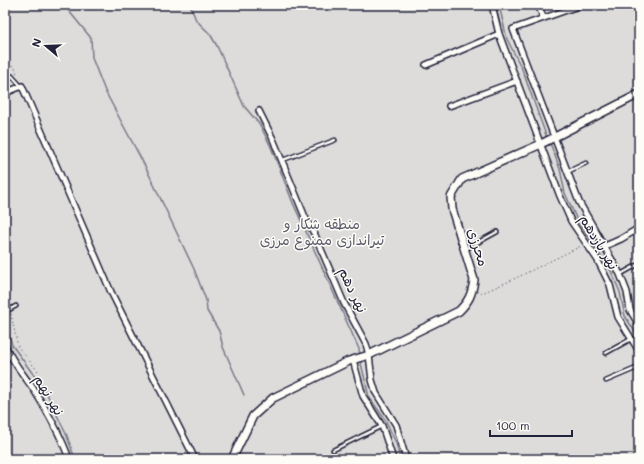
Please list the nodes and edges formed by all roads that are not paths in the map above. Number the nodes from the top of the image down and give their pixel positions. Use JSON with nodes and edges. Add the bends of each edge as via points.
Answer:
{"nodes":[{"id":1,"x":492,"y":5,"type":"edge"},
{"id":2,"x":538,"y":5,"type":"edge"},
{"id":3,"x":581,"y":5,"type":"edge"},
{"id":4,"x":543,"y":17,"type":"junction"},
{"id":5,"x":499,"y":34,"type":"junction"},
{"id":6,"x":426,"y":66,"type":"dead end"},
{"id":7,"x":5,"y":74,"type":"edge"},
{"id":8,"x":517,"y":81,"type":"junction"},
{"id":9,"x":22,"y":86,"type":"junction"},
{"id":10,"x":5,"y":94,"type":"edge"},
{"id":11,"x":639,"y":94,"type":"edge"},
{"id":12,"x":449,"y":106,"type":"dead end"},
{"id":13,"x":259,"y":111,"type":"dead end"},
{"id":14,"x":335,"y":140,"type":"dead end"},
{"id":15,"x":547,"y":141,"type":"junction"},
{"id":16,"x":283,"y":160,"type":"junction"},
{"id":17,"x":586,"y":163,"type":"dead end"},
{"id":18,"x":567,"y":172,"type":"junction"},
{"id":19,"x":639,"y":228,"type":"edge"},
{"id":20,"x":497,"y":232,"type":"dead end"},
{"id":21,"x":605,"y":246,"type":"junction"},
{"id":22,"x":465,"y":250,"type":"junction"},
{"id":23,"x":639,"y":264,"type":"edge"},
{"id":24,"x":620,"y":274,"type":"junction"},
{"id":25,"x":16,"y":306,"type":"dead end"},
{"id":26,"x":5,"y":312,"type":"edge"},
{"id":27,"x":639,"y":325,"type":"edge"},
{"id":28,"x":631,"y":339,"type":"junction"},
{"id":29,"x":5,"y":345,"type":"edge"},
{"id":30,"x":639,"y":351,"type":"edge"},
{"id":31,"x":606,"y":353,"type":"dead end"},
{"id":32,"x":368,"y":355,"type":"junction"},
{"id":33,"x":355,"y":359,"type":"junction"},
{"id":34,"x":639,"y":367,"type":"edge"},
{"id":35,"x":606,"y":381,"type":"dead end"},
{"id":36,"x":382,"y":426,"type":"junction"},
{"id":37,"x":333,"y":450,"type":"dead end"},
{"id":38,"x":69,"y":459,"type":"edge"},
{"id":39,"x":195,"y":459,"type":"edge"},
{"id":40,"x":232,"y":459,"type":"edge"},
{"id":41,"x":393,"y":459,"type":"edge"},
{"id":42,"x":406,"y":459,"type":"edge"}],
"edges":[{"from":1,"to":5,"type":"street"},
{"from":2,"to":4,"type":"street"},
{"from":3,"to":4,"type":"street"},
{"from":4,"to":15,"type":"street","via":[[513,29]]},
{"from":5,"to":6,"type":"street"},
{"from":5,"to":8,"type":"street"},
{"from":7,"to":9,"type":"lane","via":[[12,76]]},
{"from":8,"to":12,"type":"street"},
{"from":8,"to":15,"type":"street"},
{"from":9,"to":10,"type":"street"},
{"from":9,"to":39,"type":"street","via":[[111,292]]},
{"from":11,"to":15,"type":"street","name":"محرزی"},
{"from":13,"to":16,"type":"street","name":"نهر دهم"},
{"from":14,"to":16,"type":"lane"},
{"from":15,"to":18,"type":"street"},
{"from":15,"to":22,"type":"street","name":"محرزی","via":[[462,179],[451,197],[452,209]]},
{"from":15,"to":28,"type":"street","name":"نهر یازدهم","via":[[560,196],[610,285],[618,317]]},
{"from":16,"to":32,"type":"street","name":"نهر دهم","via":[[305,217],[344,304],[366,344]]},
{"from":17,"to":18,"type":"lane"},
{"from":18,"to":21,"type":"street","via":[[579,202]]},
{"from":19,"to":21,"type":"street"},
{"from":20,"to":22,"type":"lane"},
{"from":21,"to":24,"type":"street"},
{"from":22,"to":32,"type":"street","name":"محرزی","via":[[474,280],[473,292],[468,302],[459,311]]},
{"from":23,"to":24,"type":"lane"},
{"from":24,"to":27,"type":"street","via":[[630,310]]},
{"from":25,"to":26,"type":"lane"},
{"from":28,"to":30,"type":"street","name":"نهر یازدهم"},
{"from":28,"to":31,"type":"lane"},
{"from":29,"to":38,"type":"street","name":"نهر نهم","via":[[9,356],[34,390]]},
{"from":32,"to":33,"type":"street"},
{"from":32,"to":42,"type":"street","name":"نهر دهم","via":[[376,393],[396,425]]},
{"from":33,"to":36,"type":"street","via":[[362,396]]},
{"from":33,"to":40,"type":"street","via":[[273,398],[253,416]]},
{"from":34,"to":35,"type":"lane"},
{"from":36,"to":37,"type":"lane"},
{"from":36,"to":41,"type":"street"}]}
